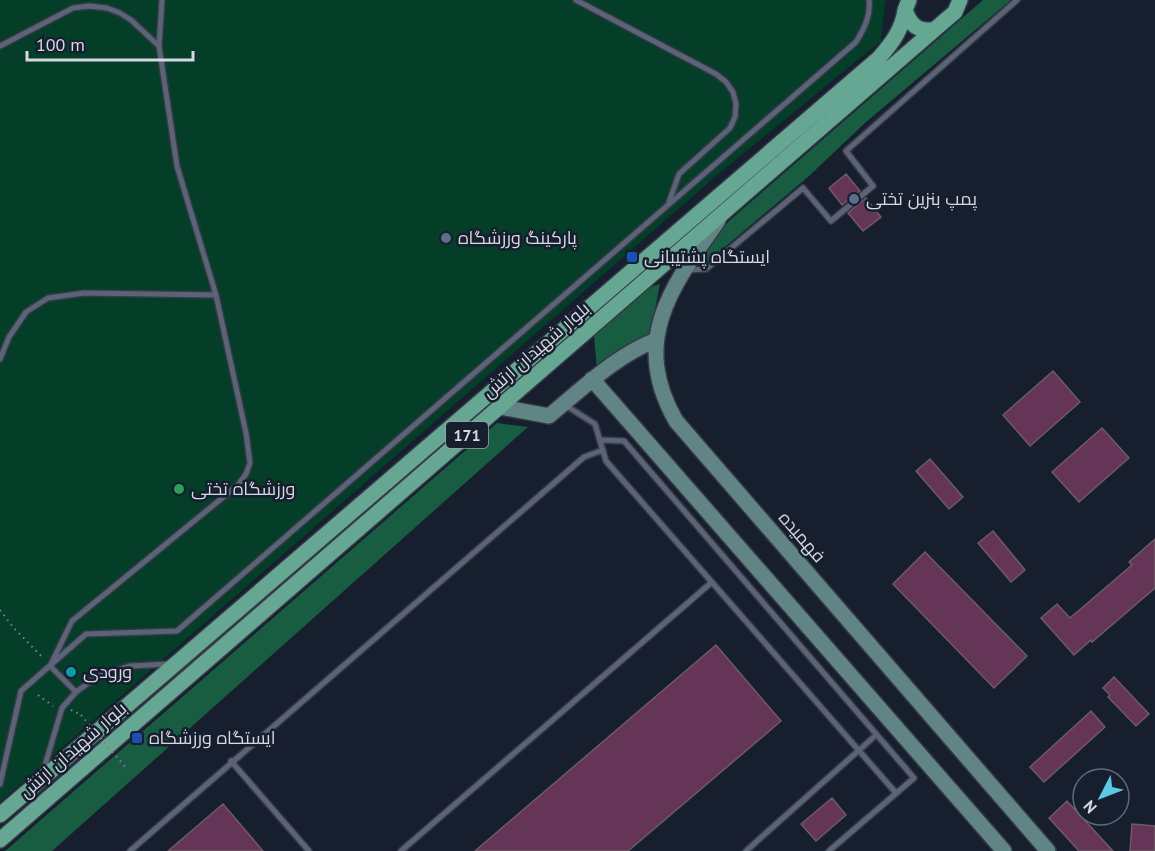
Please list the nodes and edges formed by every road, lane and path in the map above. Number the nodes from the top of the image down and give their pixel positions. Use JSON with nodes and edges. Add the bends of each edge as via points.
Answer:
{"nodes":[{"id":1,"x":162,"y":0,"type":"edge"},
{"id":2,"x":576,"y":0,"type":"edge"},
{"id":3,"x":867,"y":0,"type":"edge"},
{"id":4,"x":969,"y":0,"type":"edge"},
{"id":5,"x":1017,"y":0,"type":"edge"},
{"id":6,"x":907,"y":5,"type":"edge"},
{"id":7,"x":958,"y":6,"type":"edge"},
{"id":8,"x":934,"y":30,"type":"junction"},
{"id":9,"x":0,"y":46,"type":"edge"},
{"id":10,"x":159,"y":46,"type":"junction"},
{"id":11,"x":669,"y":204,"type":"junction"},
{"id":12,"x":722,"y":216,"type":"junction"},
{"id":13,"x":683,"y":270,"type":"junction"},
{"id":14,"x":216,"y":295,"type":"junction"},
{"id":15,"x":656,"y":340,"type":"junction"},
{"id":16,"x":0,"y":359,"type":"edge"},
{"id":17,"x":592,"y":380,"type":"junction"},
{"id":18,"x":564,"y":404,"type":"junction"},
{"id":19,"x":500,"y":406,"type":"junction"},
{"id":20,"x":601,"y":440,"type":"junction"},
{"id":21,"x":603,"y":450,"type":"junction"},
{"id":22,"x":712,"y":582,"type":"junction"},
{"id":23,"x":0,"y":610,"type":"edge"},
{"id":24,"x":174,"y":664,"type":"junction"},
{"id":25,"x":50,"y":666,"type":"junction"},
{"id":26,"x":76,"y":692,"type":"junction"},
{"id":27,"x":81,"y":715,"type":"dead end"},
{"id":28,"x":876,"y":735,"type":"junction"},
{"id":29,"x":859,"y":751,"type":"junction"},
{"id":30,"x":231,"y":761,"type":"junction"},
{"id":31,"x":127,"y":769,"type":"dead end"},
{"id":32,"x":42,"y":778,"type":"junction"},
{"id":33,"x":0,"y":784,"type":"edge"},
{"id":34,"x":896,"y":794,"type":"junction"},
{"id":35,"x":0,"y":815,"type":"edge"},
{"id":36,"x":0,"y":840,"type":"edge"},
{"id":37,"x":130,"y":851,"type":"edge"},
{"id":38,"x":309,"y":851,"type":"edge"},
{"id":39,"x":401,"y":851,"type":"edge"},
{"id":40,"x":746,"y":851,"type":"edge"},
{"id":41,"x":829,"y":851,"type":"edge"},
{"id":42,"x":1004,"y":851,"type":"edge"},
{"id":43,"x":1048,"y":851,"type":"edge"}],
"edges":[{"from":1,"to":10,"type":"lane"},
{"from":2,"to":11,"type":"lane","via":[[716,74],[733,92],[735,117],[730,128],[679,174]]},
{"from":3,"to":11,"type":"lane","via":[[870,8],[866,26],[856,42]]},
{"from":4,"to":7,"type":"main road"},
{"from":5,"to":13,"type":"lane","via":[[846,151],[873,186],[831,221],[803,188],[706,269]]},
{"from":6,"to":8,"type":"main road","via":[[910,23],[916,29]]},
{"from":6,"to":24,"type":"main road","name":"بلوار شهیدان ارتش","number":"171","via":[[893,42],[879,58]]},
{"from":7,"to":8,"type":"main road","name":"بلوار شهیدان ارتش"},
{"from":8,"to":12,"type":"main road","name":"بلوار شهیدان ارتش","number":"171"},
{"from":9,"to":10,"type":"lane","via":[[73,8],[89,6],[120,13]]},
{"from":10,"to":14,"type":"lane","via":[[177,166]]},
{"from":11,"to":25,"type":"lane","via":[[177,631],[86,634]]},
{"from":12,"to":13,"type":"main road","name":"فهمیده"},
{"from":12,"to":19,"type":"main road","name":"بلوار شهیدان ارتش","number":"171"},
{"from":13,"to":15,"type":"main road","name":"فهمیده","via":[[667,302]]},
{"from":14,"to":16,"type":"lane","via":[[84,293],[48,298],[26,312]]},
{"from":14,"to":25,"type":"lane","via":[[246,433],[250,463],[246,474],[72,621]]},
{"from":15,"to":17,"type":"main road","via":[[642,345]]},
{"from":15,"to":43,"type":"main road","name":"فهمیده","via":[[655,364],[662,393],[676,421]]},
{"from":17,"to":18,"type":"main road"},
{"from":17,"to":42,"type":"main road"},
{"from":18,"to":19,"type":"main road","via":[[549,416]]},
{"from":18,"to":20,"type":"lane","via":[[595,424]]},
{"from":19,"to":36,"type":"main road","name":"بلوار شهیدان ارتش","number":"171"},
{"from":20,"to":21,"type":"lane"},
{"from":20,"to":28,"type":"lane","via":[[624,441]]},
{"from":21,"to":22,"type":"lane","via":[[606,460]]},
{"from":21,"to":30,"type":"lane","via":[[584,457]]},
{"from":22,"to":29,"type":"lane"},
{"from":22,"to":39,"type":"lane"},
{"from":23,"to":25,"type":"path"},
{"from":24,"to":26,"type":"lane","via":[[130,666],[98,676]]},
{"from":24,"to":32,"type":"main road","name":"بلوار شهیدان ارتش","number":"171"},
{"from":25,"to":26,"type":"lane"},
{"from":25,"to":33,"type":"lane","via":[[21,691]]},
{"from":26,"to":32,"type":"lane","via":[[62,708]]},
{"from":27,"to":31,"type":"path","bridge":true},
{"from":28,"to":29,"type":"lane"},
{"from":28,"to":34,"type":"lane","via":[[914,778]]},
{"from":29,"to":34,"type":"lane"},
{"from":29,"to":40,"type":"lane"},
{"from":30,"to":37,"type":"lane"},
{"from":30,"to":38,"type":"lane"},
{"from":32,"to":35,"type":"main road","name":"بلوار شهیدان ارتش","number":"171"},
{"from":34,"to":41,"type":"lane"}]}
